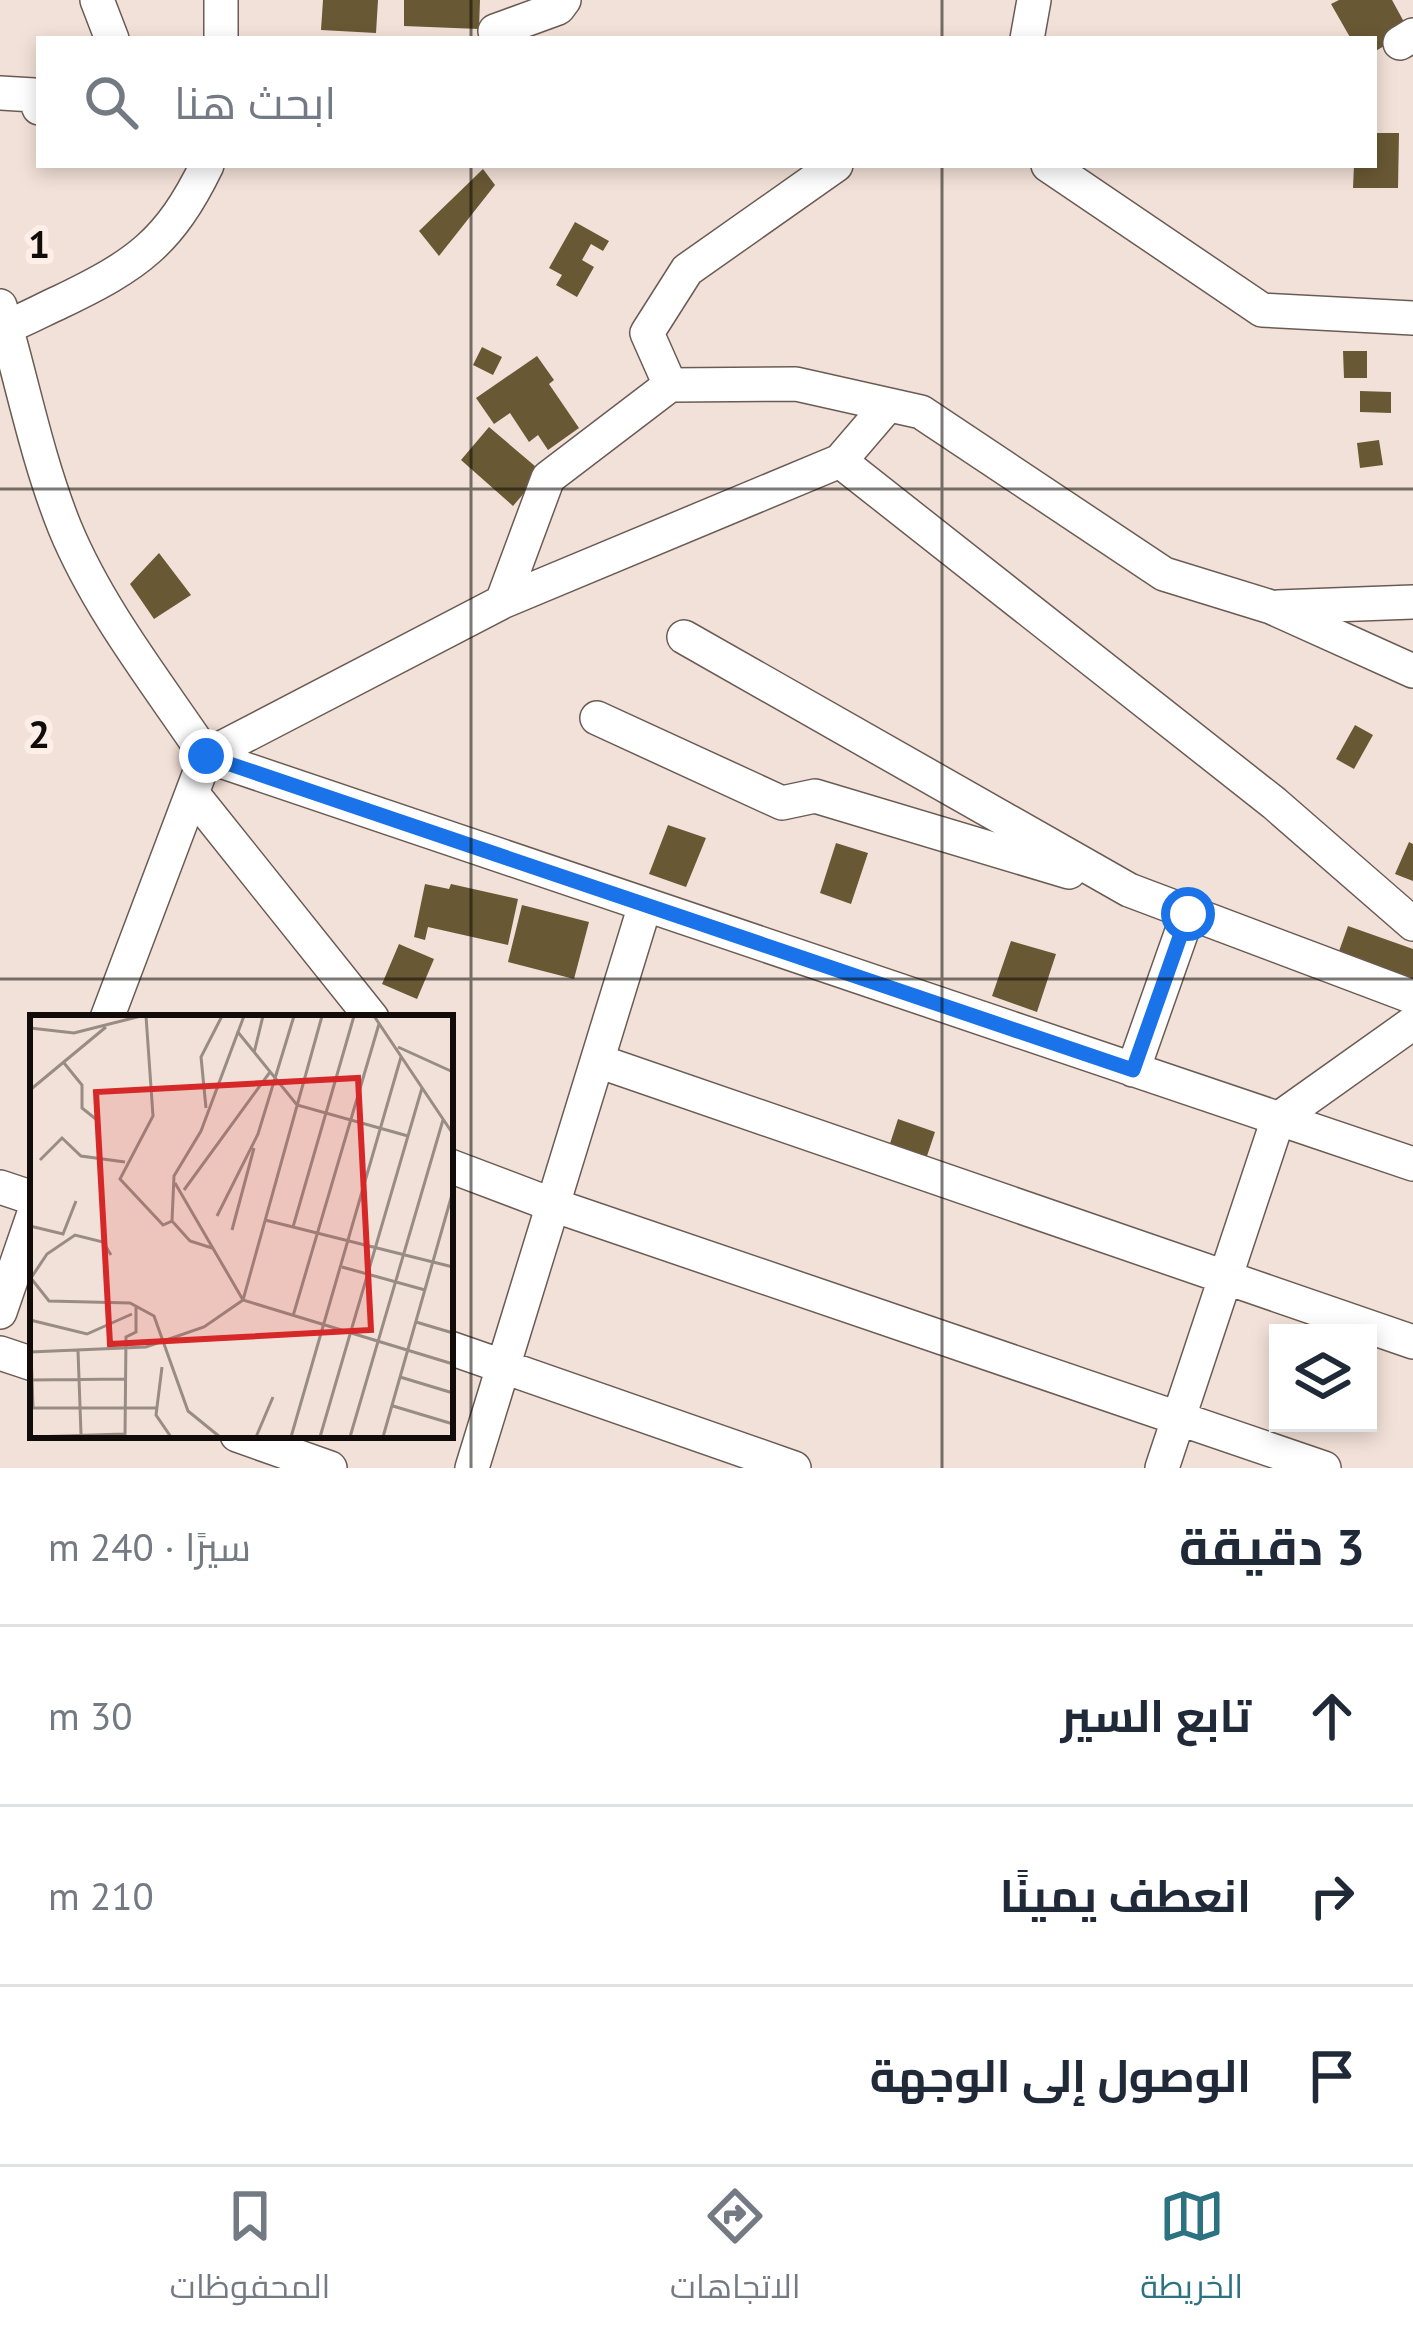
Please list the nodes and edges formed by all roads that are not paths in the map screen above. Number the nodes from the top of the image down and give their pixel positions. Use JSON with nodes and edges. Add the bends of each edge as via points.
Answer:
{"nodes":[{"id":1,"x":97,"y":0,"type":"edge"},
{"id":2,"x":221,"y":0,"type":"edge"},
{"id":3,"x":564,"y":0,"type":"edge"},
{"id":4,"x":1034,"y":0,"type":"edge"},
{"id":5,"x":495,"y":31,"type":"dead end"},
{"id":6,"x":111,"y":36,"type":"edge"},
{"id":7,"x":221,"y":36,"type":"edge"},
{"id":8,"x":1028,"y":36,"type":"edge"},
{"id":9,"x":0,"y":93,"type":"edge"},
{"id":10,"x":36,"y":100,"type":"edge"},
{"id":11,"x":205,"y":168,"type":"edge"},
{"id":12,"x":832,"y":168,"type":"edge"},
{"id":13,"x":1052,"y":168,"type":"edge"},
{"id":14,"x":1413,"y":317,"type":"edge"},
{"id":15,"x":2,"y":320,"type":"edge"},
{"id":16,"x":670,"y":385,"type":"junction"},
{"id":17,"x":888,"y":405,"type":"junction"},
{"id":18,"x":840,"y":460,"type":"junction"},
{"id":19,"x":502,"y":602,"type":"junction"},
{"id":20,"x":1413,"y":602,"type":"edge"},
{"id":21,"x":1270,"y":607,"type":"junction"},
{"id":22,"x":684,"y":637,"type":"dead end"},
{"id":23,"x":1413,"y":671,"type":"edge"},
{"id":24,"x":597,"y":718,"type":"dead end"},
{"id":25,"x":206,"y":756,"type":"junction"},
{"id":26,"x":192,"y":793,"type":"junction"},
{"id":27,"x":1130,"y":890,"type":"junction"},
{"id":28,"x":645,"y":905,"type":"junction"},
{"id":29,"x":1188,"y":914,"type":"junction"},
{"id":30,"x":1413,"y":923,"type":"edge"},
{"id":31,"x":1413,"y":997,"type":"edge"},
{"id":32,"x":108,"y":1015,"type":"edge"},
{"id":33,"x":369,"y":1015,"type":"edge"},
{"id":34,"x":1413,"y":1023,"type":"edge"},
{"id":35,"x":598,"y":1061,"type":"junction"},
{"id":36,"x":1133,"y":1070,"type":"junction"},
{"id":37,"x":1278,"y":1119,"type":"junction"},
{"id":38,"x":1413,"y":1164,"type":"edge"},
{"id":39,"x":453,"y":1167,"type":"edge"},
{"id":40,"x":0,"y":1187,"type":"edge"},
{"id":41,"x":30,"y":1197,"type":"edge"},
{"id":42,"x":554,"y":1205,"type":"junction"},
{"id":43,"x":30,"y":1225,"type":"edge"},
{"id":44,"x":1226,"y":1278,"type":"junction"},
{"id":45,"x":0,"y":1312,"type":"edge"},
{"id":46,"x":1413,"y":1342,"type":"edge"},
{"id":47,"x":453,"y":1349,"type":"edge"},
{"id":48,"x":0,"y":1353,"type":"edge"},
{"id":49,"x":30,"y":1363,"type":"edge"},
{"id":50,"x":503,"y":1369,"type":"junction"},
{"id":51,"x":1179,"y":1418,"type":"junction"},
{"id":52,"x":248,"y":1438,"type":"edge"},
{"id":53,"x":319,"y":1458,"type":"edge"},
{"id":54,"x":472,"y":1468,"type":"edge"},
{"id":55,"x":794,"y":1468,"type":"edge"},
{"id":56,"x":1162,"y":1468,"type":"edge"},
{"id":57,"x":1324,"y":1468,"type":"edge"}],
"edges":[{"from":1,"to":6,"type":"street"},
{"from":2,"to":7,"type":"street"},
{"from":3,"to":5,"type":"street"},
{"from":4,"to":8,"type":"street"},
{"from":9,"to":10,"type":"street"},
{"from":11,"to":15,"type":"street","via":[[144,256]]},
{"from":12,"to":16,"type":"street","via":[[687,271],[647,333]]},
{"from":13,"to":14,"type":"street","via":[[1262,310]]},
{"from":15,"to":25,"type":"street","via":[[66,530],[104,603]]},
{"from":16,"to":17,"type":"street","via":[[796,384]]},
{"from":16,"to":19,"type":"street","via":[[548,478]]},
{"from":17,"to":18,"type":"street"},
{"from":17,"to":21,"type":"street","via":[[921,412],[1164,574]]},
{"from":18,"to":19,"type":"street"},
{"from":18,"to":30,"type":"street"},
{"from":19,"to":25,"type":"street"},
{"from":20,"to":21,"type":"street"},
{"from":21,"to":23,"type":"street"},
{"from":22,"to":27,"type":"street"},
{"from":24,"to":27,"type":"street","via":[[782,803],[815,796]]},
{"from":25,"to":26,"type":"street"},
{"from":25,"to":28,"type":"street"},
{"from":26,"to":32,"type":"street"},
{"from":26,"to":33,"type":"street"},
{"from":27,"to":29,"type":"street"},
{"from":28,"to":35,"type":"street"},
{"from":28,"to":36,"type":"street"},
{"from":29,"to":31,"type":"street"},
{"from":29,"to":36,"type":"street"},
{"from":34,"to":37,"type":"street"},
{"from":35,"to":42,"type":"street"},
{"from":35,"to":44,"type":"street"},
{"from":36,"to":37,"type":"street"},
{"from":37,"to":38,"type":"street"},
{"from":37,"to":44,"type":"street"},
{"from":39,"to":42,"type":"street"},
{"from":40,"to":41,"type":"street"},
{"from":42,"to":50,"type":"street"},
{"from":42,"to":51,"type":"street"},
{"from":43,"to":45,"type":"street"},
{"from":44,"to":46,"type":"street"},
{"from":44,"to":51,"type":"street"},
{"from":47,"to":50,"type":"street"},
{"from":48,"to":49,"type":"street"},
{"from":50,"to":54,"type":"street"},
{"from":50,"to":55,"type":"street"},
{"from":51,"to":56,"type":"street"},
{"from":51,"to":57,"type":"street"},
{"from":52,"to":53,"type":"street"}]}
